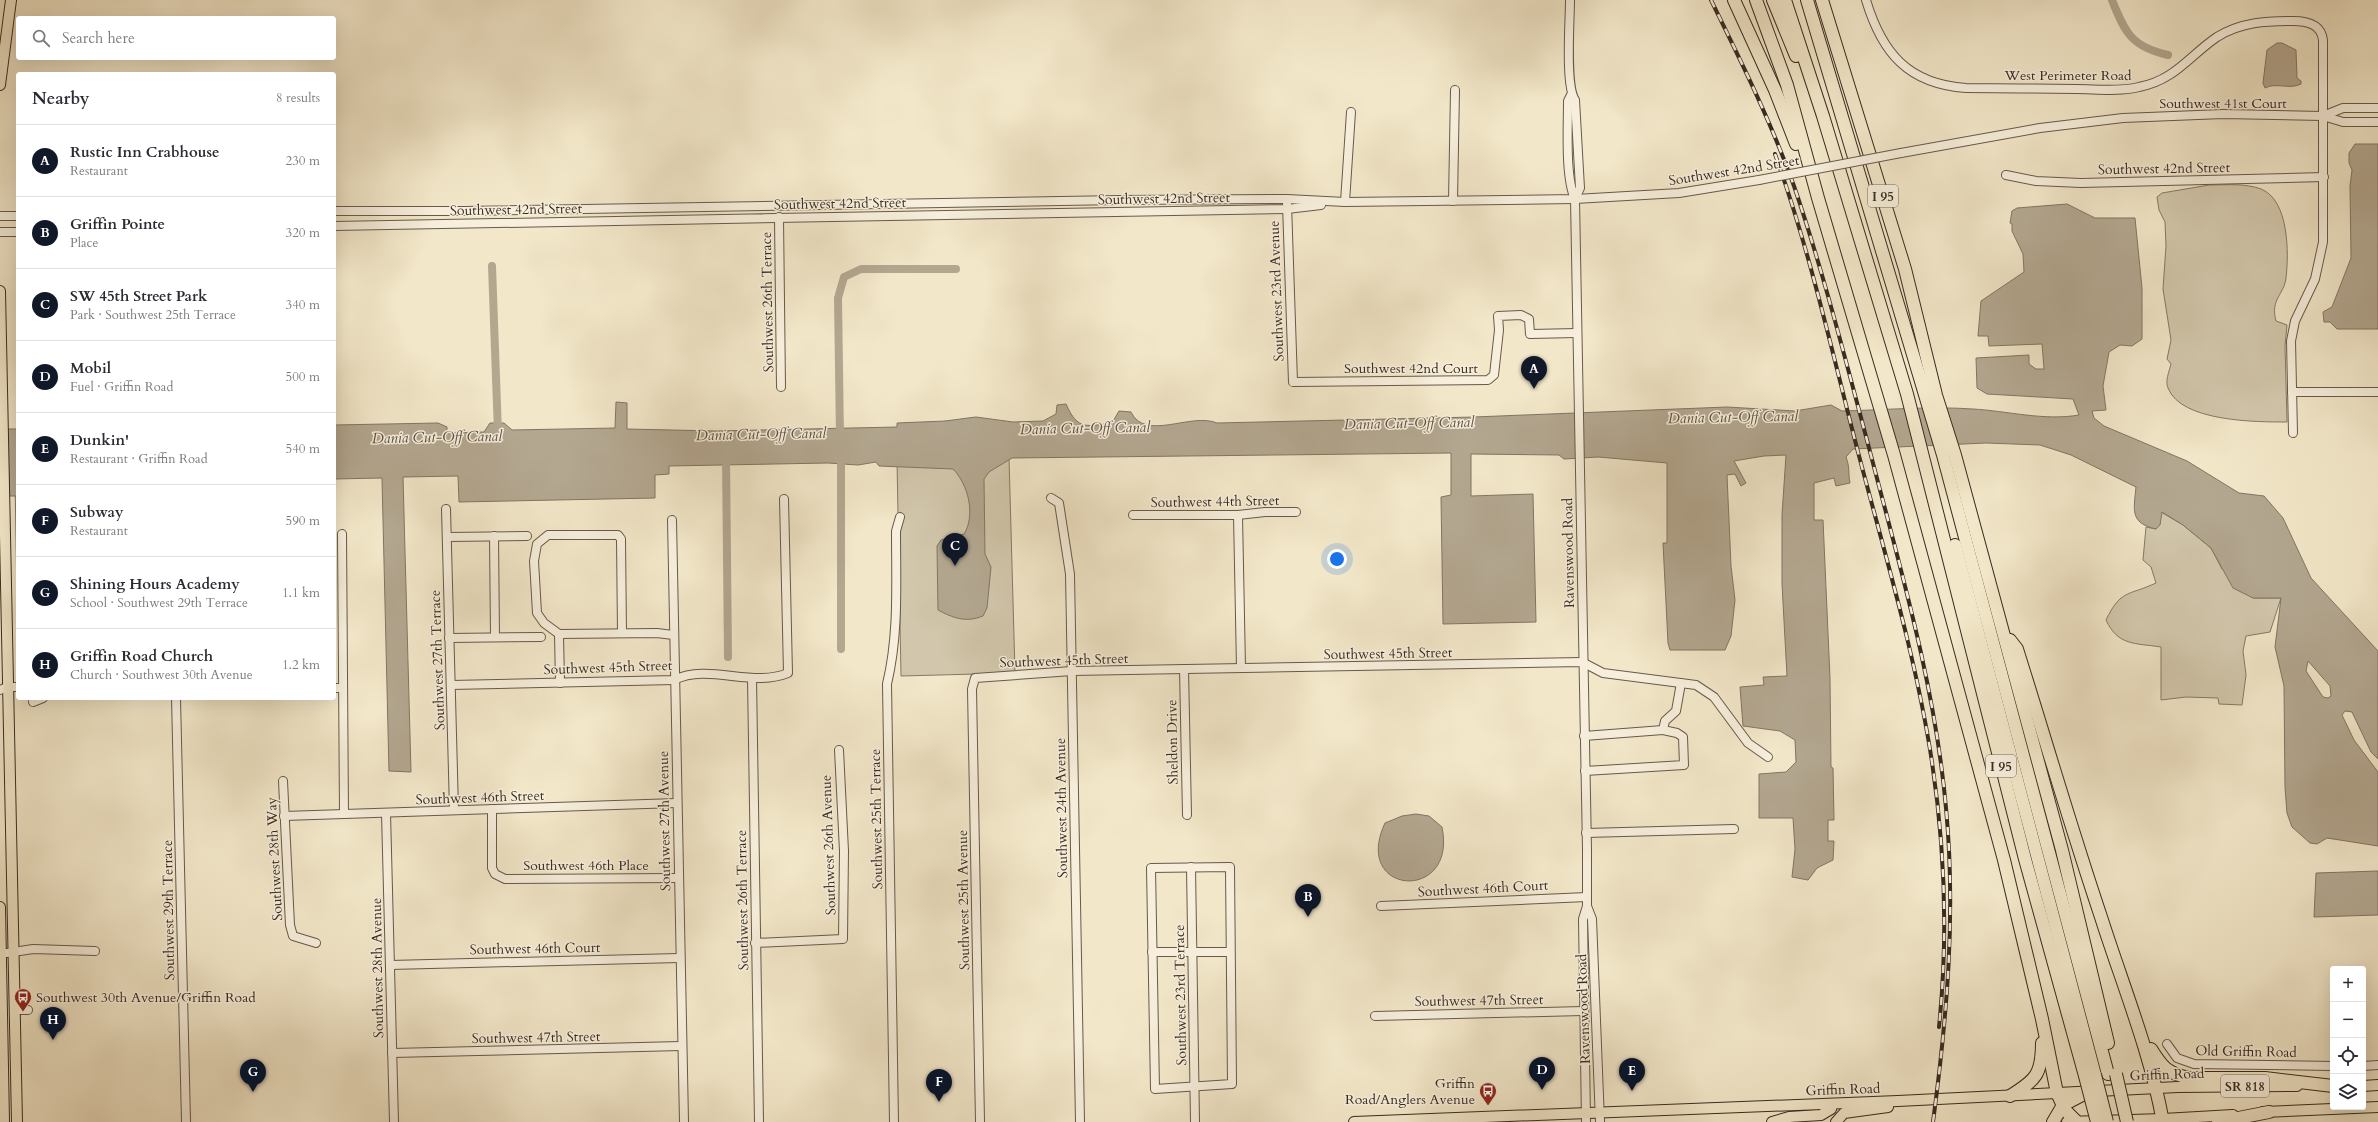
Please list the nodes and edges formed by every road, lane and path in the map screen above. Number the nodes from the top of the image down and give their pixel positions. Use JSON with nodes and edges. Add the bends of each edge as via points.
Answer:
{"nodes":[{"id":1,"x":11,"y":0,"type":"edge"},
{"id":2,"x":1570,"y":0,"type":"edge"},
{"id":3,"x":1734,"y":0,"type":"edge"},
{"id":4,"x":1756,"y":0,"type":"edge"},
{"id":5,"x":1773,"y":0,"type":"edge"},
{"id":6,"x":1785,"y":0,"type":"edge"},
{"id":7,"x":1791,"y":0,"type":"edge"},
{"id":8,"x":1807,"y":0,"type":"edge"},
{"id":9,"x":1822,"y":0,"type":"edge"},
{"id":10,"x":1866,"y":0,"type":"edge"},
{"id":11,"x":0,"y":85,"type":"edge"},
{"id":12,"x":1455,"y":90,"type":"dead end"},
{"id":13,"x":2378,"y":108,"type":"edge"},
{"id":14,"x":1351,"y":112,"type":"dead end"},
{"id":15,"x":1822,"y":116,"type":"junction"},
{"id":16,"x":2323,"y":116,"type":"junction"},
{"id":17,"x":2123,"y":118,"type":"joint"},
{"id":18,"x":2378,"y":122,"type":"edge"},
{"id":19,"x":2006,"y":175,"type":"dead end"},
{"id":20,"x":2324,"y":178,"type":"junction"},
{"id":21,"x":1818,"y":198,"type":"junction"},
{"id":22,"x":1286,"y":199,"type":"junction"},
{"id":23,"x":1575,"y":199,"type":"junction"},
{"id":24,"x":1453,"y":201,"type":"junction"},
{"id":25,"x":1346,"y":202,"type":"junction"},
{"id":26,"x":980,"y":203,"type":"junction"},
{"id":27,"x":716,"y":207,"type":"junction"},
{"id":28,"x":1286,"y":209,"type":"junction"},
{"id":29,"x":336,"y":211,"type":"edge"},
{"id":30,"x":960,"y":214,"type":"junction"},
{"id":31,"x":0,"y":216,"type":"edge"},
{"id":32,"x":16,"y":216,"type":"edge"},
{"id":33,"x":779,"y":217,"type":"junction"},
{"id":34,"x":692,"y":218,"type":"junction"},
{"id":35,"x":336,"y":226,"type":"edge"},
{"id":36,"x":0,"y":232,"type":"edge"},
{"id":37,"x":16,"y":232,"type":"edge"},
{"id":38,"x":0,"y":291,"type":"edge"},
{"id":39,"x":1577,"y":332,"type":"junction"},
{"id":40,"x":1293,"y":382,"type":"joint"},
{"id":41,"x":781,"y":387,"type":"dead end"},
{"id":42,"x":2292,"y":392,"type":"junction"},
{"id":43,"x":2378,"y":392,"type":"edge"},
{"id":44,"x":1921,"y":395,"type":"junction"},
{"id":45,"x":2293,"y":433,"type":"dead end"},
{"id":46,"x":1932,"y":454,"type":"junction"},
{"id":47,"x":1051,"y":498,"type":"dead end"},
{"id":48,"x":784,"y":499,"type":"dead end"},
{"id":49,"x":446,"y":509,"type":"dead end"},
{"id":50,"x":1296,"y":512,"type":"dead end"},
{"id":51,"x":1133,"y":515,"type":"dead end"},
{"id":52,"x":1238,"y":515,"type":"junction"},
{"id":53,"x":900,"y":517,"type":"dead end"},
{"id":54,"x":672,"y":520,"type":"dead end"},
{"id":55,"x":342,"y":534,"type":"dead end"},
{"id":56,"x":494,"y":536,"type":"junction"},
{"id":57,"x":528,"y":536,"type":"dead end"},
{"id":58,"x":447,"y":537,"type":"junction"},
{"id":59,"x":2003,"y":631,"type":"junction"},
{"id":60,"x":622,"y":633,"type":"junction"},
{"id":61,"x":559,"y":634,"type":"junction"},
{"id":62,"x":673,"y":635,"type":"junction"},
{"id":63,"x":495,"y":637,"type":"junction"},
{"id":64,"x":541,"y":637,"type":"dead end"},
{"id":65,"x":449,"y":638,"type":"junction"},
{"id":66,"x":1582,"y":662,"type":"junction"},
{"id":67,"x":1241,"y":668,"type":"junction"},
{"id":68,"x":1184,"y":669,"type":"junction"},
{"id":69,"x":1072,"y":671,"type":"junction"},
{"id":70,"x":752,"y":678,"type":"junction"},
{"id":71,"x":974,"y":678,"type":"joint"},
{"id":72,"x":674,"y":680,"type":"junction"},
{"id":73,"x":560,"y":683,"type":"junction"},
{"id":74,"x":1681,"y":683,"type":"junction"},
{"id":75,"x":451,"y":685,"type":"junction"},
{"id":76,"x":16,"y":688,"type":"edge"},
{"id":77,"x":336,"y":688,"type":"edge"},
{"id":78,"x":343,"y":688,"type":"junction"},
{"id":79,"x":4,"y":689,"type":"edge"},
{"id":80,"x":38,"y":700,"type":"edge"},
{"id":81,"x":176,"y":700,"type":"edge"},
{"id":82,"x":33,"y":702,"type":"dead end"},
{"id":83,"x":1663,"y":730,"type":"junction"},
{"id":84,"x":1584,"y":736,"type":"junction"},
{"id":85,"x":839,"y":750,"type":"dead end"},
{"id":86,"x":1768,"y":757,"type":"dead end"},
{"id":87,"x":1584,"y":771,"type":"junction"},
{"id":88,"x":283,"y":781,"type":"dead end"},
{"id":89,"x":677,"y":803,"type":"junction"},
{"id":90,"x":492,"y":809,"type":"junction"},
{"id":91,"x":454,"y":810,"type":"junction"},
{"id":92,"x":386,"y":813,"type":"junction"},
{"id":93,"x":344,"y":814,"type":"junction"},
{"id":94,"x":1186,"y":815,"type":"dead end"},
{"id":95,"x":284,"y":816,"type":"junction"},
{"id":96,"x":1734,"y":829,"type":"dead end"},
{"id":97,"x":1586,"y":833,"type":"junction"},
{"id":98,"x":1191,"y":867,"type":"junction"},
{"id":99,"x":678,"y":878,"type":"junction"},
{"id":100,"x":1587,"y":897,"type":"junction"},
{"id":101,"x":1381,"y":906,"type":"dead end"},
{"id":102,"x":1587,"y":906,"type":"junction"},
{"id":103,"x":0,"y":907,"type":"edge"},
{"id":104,"x":316,"y":942,"type":"dead end"},
{"id":105,"x":756,"y":943,"type":"junction"},
{"id":106,"x":95,"y":952,"type":"dead end"},
{"id":107,"x":1152,"y":952,"type":"junction"},
{"id":108,"x":1192,"y":952,"type":"junction"},
{"id":109,"x":1230,"y":952,"type":"junction"},
{"id":110,"x":14,"y":953,"type":"junction"},
{"id":111,"x":1,"y":954,"type":"edge"},
{"id":112,"x":679,"y":958,"type":"junction"},
{"id":113,"x":390,"y":965,"type":"junction"},
{"id":114,"x":15,"y":1010,"type":"junction"},
{"id":115,"x":28,"y":1010,"type":"dead end"},
{"id":116,"x":1584,"y":1011,"type":"junction"},
{"id":117,"x":1374,"y":1016,"type":"dead end"},
{"id":118,"x":2042,"y":1020,"type":"junction"},
{"id":119,"x":2144,"y":1042,"type":"junction"},
{"id":120,"x":2167,"y":1044,"type":"dead end"},
{"id":121,"x":681,"y":1046,"type":"junction"},
{"id":122,"x":392,"y":1053,"type":"junction"},
{"id":123,"x":2,"y":1065,"type":"edge"},
{"id":124,"x":2378,"y":1065,"type":"edge"},
{"id":125,"x":2330,"y":1066,"type":"edge"},
{"id":126,"x":2366,"y":1066,"type":"edge"},
{"id":127,"x":2112,"y":1074,"type":"junction"},
{"id":128,"x":2090,"y":1076,"type":"junction"},
{"id":129,"x":2378,"y":1085,"type":"edge"},
{"id":130,"x":1194,"y":1086,"type":"junction"},
{"id":131,"x":2330,"y":1086,"type":"edge"},
{"id":132,"x":2330,"y":1086,"type":"edge"},
{"id":133,"x":2366,"y":1086,"type":"edge"},
{"id":134,"x":2158,"y":1088,"type":"junction"},
{"id":135,"x":2088,"y":1092,"type":"junction"},
{"id":136,"x":2057,"y":1093,"type":"junction"},
{"id":137,"x":2010,"y":1096,"type":"junction"},
{"id":138,"x":1898,"y":1101,"type":"junction"},
{"id":139,"x":1832,"y":1104,"type":"junction"},
{"id":140,"x":2063,"y":1106,"type":"junction"},
{"id":141,"x":2378,"y":1107,"type":"edge"},
{"id":142,"x":2269,"y":1112,"type":"junction"},
{"id":143,"x":1586,"y":1118,"type":"edge"},
{"id":144,"x":1600,"y":1118,"type":"edge"},
{"id":145,"x":2163,"y":1121,"type":"edge"},
{"id":146,"x":4,"y":1122,"type":"edge"},
{"id":147,"x":18,"y":1122,"type":"edge"},
{"id":148,"x":186,"y":1122,"type":"edge"},
{"id":149,"x":394,"y":1122,"type":"edge"},
{"id":150,"x":684,"y":1122,"type":"edge"},
{"id":151,"x":759,"y":1122,"type":"edge"},
{"id":152,"x":894,"y":1122,"type":"edge"},
{"id":153,"x":980,"y":1122,"type":"edge"},
{"id":154,"x":1080,"y":1122,"type":"edge"},
{"id":155,"x":1195,"y":1122,"type":"edge"},
{"id":156,"x":1354,"y":1122,"type":"edge"},
{"id":157,"x":1772,"y":1122,"type":"edge"},
{"id":158,"x":1836,"y":1122,"type":"edge"},
{"id":159,"x":2052,"y":1122,"type":"edge"},
{"id":160,"x":2072,"y":1122,"type":"edge"},
{"id":161,"x":2097,"y":1122,"type":"edge"},
{"id":162,"x":2107,"y":1122,"type":"edge"},
{"id":163,"x":2121,"y":1122,"type":"edge"},
{"id":164,"x":2128,"y":1122,"type":"edge"},
{"id":165,"x":2218,"y":1122,"type":"edge"}],
"edges":[{"from":1,"to":11,"type":"main road"},
{"from":2,"to":23,"type":"street","name":"Ravenswood Road","via":[[1571,95],[1575,100],[1580,188]]},
{"from":3,"to":21,"type":"highway","via":[[1775,90]]},
{"from":4,"to":21,"type":"highway","via":[[1787,85]]},
{"from":5,"to":15,"type":"highway"},
{"from":6,"to":15,"type":"highway","number":"I 95"},
{"from":7,"to":44,"type":"highway"},
{"from":8,"to":44,"type":"highway"},
{"from":9,"to":44,"type":"highway","number":"I 95","via":[[1905,269]]},
{"from":10,"to":16,"type":"street","name":"West Perimeter Road","via":[[1878,35],[1898,61],[1942,85],[1966,88],[2139,88],[2173,74],[2212,41],[2238,27],[2260,22],[2308,22],[2317,27],[2323,40]]},
{"from":12,"to":24,"type":"street"},
{"from":13,"to":16,"type":"street","name":"Southwest 41st Court","via":[[2343,108]]},
{"from":14,"to":25,"type":"street"},
{"from":15,"to":44,"type":"highway","number":"I 95"},
{"from":16,"to":17,"type":"street","name":"Southwest 41st Court","via":[[2222,114]]},
{"from":16,"to":18,"type":"street","name":"Southwest 41st Court","via":[[2343,122]]},
{"from":16,"to":20,"type":"street"},
{"from":17,"to":23,"type":"street","name":"Southwest 42nd Street","bridge":true,"via":[[2040,128],[1679,193]]},
{"from":19,"to":20,"type":"street","name":"Southwest 42nd Street","via":[[2036,181],[2081,183]]},
{"from":20,"to":42,"type":"street","via":[[2322,255],[2315,279],[2295,321],[2291,341]]},
{"from":21,"to":118,"type":"highway","via":[[1894,455],[2004,860]]},
{"from":22,"to":25,"type":"street","name":"Southwest 42nd Street"},
{"from":22,"to":26,"type":"street","name":"Southwest 42nd Street"},
{"from":22,"to":28,"type":"street","name":"Southwest 23rd Avenue"},
{"from":23,"to":24,"type":"street","name":"Southwest 42nd Street"},
{"from":23,"to":39,"type":"street","name":"Ravenswood Road"},
{"from":24,"to":25,"type":"street","name":"Southwest 42nd Street"},
{"from":25,"to":28,"type":"street","name":"Southwest 42nd Street"},
{"from":26,"to":27,"type":"street","name":"Southwest 42nd Street"},
{"from":26,"to":30,"type":"street","via":[[975,209]]},
{"from":27,"to":29,"type":"street","name":"Southwest 42nd Street","via":[[442,212]]},
{"from":27,"to":34,"type":"street"},
{"from":28,"to":30,"type":"street","name":"Southwest 42nd Street"},
{"from":28,"to":40,"type":"street","name":"Southwest 23rd Avenue"},
{"from":30,"to":33,"type":"street","name":"Southwest 42nd Street"},
{"from":31,"to":32,"type":"street"},
{"from":33,"to":34,"type":"street","name":"Southwest 42nd Street"},
{"from":33,"to":41,"type":"street","name":"Southwest 26th Terrace"},
{"from":34,"to":35,"type":"street","name":"Southwest 42nd Street"},
{"from":36,"to":37,"type":"street"},
{"from":38,"to":79,"type":"main road"},
{"from":39,"to":40,"type":"street","name":"Southwest 42nd Court","via":[[1530,334],[1529,319],[1521,315],[1498,316],[1494,375],[1488,380]]},
{"from":39,"to":66,"type":"street","name":"Ravenswood Road"},
{"from":42,"to":43,"type":"street"},
{"from":42,"to":45,"type":"street"},
{"from":44,"to":46,"type":"highway","number":"I 95"},
{"from":44,"to":46,"type":"highway"},
{"from":44,"to":59,"type":"highway","number":"I 95","via":[[1955,455]]},
{"from":46,"to":127,"type":"highway"},
{"from":46,"to":128,"type":"highway","number":"I 95","via":[[2024,859]]},
{"from":47,"to":69,"type":"street","name":"Southwest 24th Avenue","via":[[1059,503],[1069,563]]},
{"from":48,"to":70,"type":"street","name":"Southwest 45th Street","via":[[788,673],[781,676]]},
{"from":49,"to":58,"type":"street","name":"Southwest 27th Terrace"},
{"from":50,"to":52,"type":"street","name":"Southwest 44th Street"},
{"from":51,"to":52,"type":"street","name":"Southwest 44th Street"},
{"from":52,"to":67,"type":"street"},
{"from":53,"to":152,"type":"street","name":"Southwest 25th Terrace","via":[[896,531],[897,618],[893,659],[886,684]]},
{"from":54,"to":62,"type":"street","name":"Southwest 27th Avenue"},
{"from":55,"to":78,"type":"street"},
{"from":56,"to":57,"type":"street"},
{"from":56,"to":58,"type":"street"},
{"from":56,"to":63,"type":"street"},
{"from":58,"to":65,"type":"street","name":"Southwest 27th Terrace"},
{"from":59,"to":119,"type":"highway","via":[[2017,649],[2083,864]]},
{"from":59,"to":127,"type":"highway","number":"I 95","via":[[2062,850]]},
{"from":60,"to":61,"type":"street"},
{"from":60,"to":61,"type":"street","via":[[621,539],[618,535],[548,535],[537,544],[534,561],[537,613],[544,623]]},
{"from":60,"to":62,"type":"street"},
{"from":61,"to":73,"type":"street"},
{"from":62,"to":72,"type":"street","name":"Southwest 27th Avenue"},
{"from":63,"to":64,"type":"street"},
{"from":63,"to":65,"type":"street"},
{"from":65,"to":75,"type":"street","name":"Southwest 27th Terrace"},
{"from":66,"to":67,"type":"street","name":"Southwest 45th Street"},
{"from":66,"to":74,"type":"street","via":[[1603,674]]},
{"from":66,"to":84,"type":"street","name":"Ravenswood Road"},
{"from":67,"to":68,"type":"street","name":"Southwest 45th Street"},
{"from":68,"to":69,"type":"street","name":"Southwest 45th Street"},
{"from":68,"to":94,"type":"street","name":"Sheldon Drive"},
{"from":69,"to":71,"type":"street","name":"Southwest 45th Street"},
{"from":69,"to":154,"type":"street","name":"Southwest 24th Avenue"},
{"from":70,"to":72,"type":"street","name":"Southwest 45th Street","via":[[735,675],[685,675]]},
{"from":70,"to":105,"type":"street","name":"Southwest 26th Terrace"},
{"from":71,"to":153,"type":"street","name":"Southwest 25th Avenue"},
{"from":72,"to":73,"type":"street","name":"Southwest 45th Street"},
{"from":72,"to":89,"type":"street","name":"Southwest 27th Avenue"},
{"from":73,"to":75,"type":"street","name":"Southwest 45th Street"},
{"from":74,"to":83,"type":"street","via":[[1676,711],[1665,721]]},
{"from":74,"to":86,"type":"street","via":[[1696,685],[1714,697],[1748,743]]},
{"from":75,"to":91,"type":"street","name":"Southwest 27th Terrace"},
{"from":76,"to":79,"type":"street"},
{"from":77,"to":78,"type":"street"},
{"from":78,"to":93,"type":"street"},
{"from":79,"to":110,"type":"main road"},
{"from":80,"to":82,"type":"street"},
{"from":81,"to":148,"type":"street","name":"Southwest 29th Terrace"},
{"from":83,"to":84,"type":"street"},
{"from":83,"to":87,"type":"street","via":[[1683,737],[1684,765]]},
{"from":84,"to":87,"type":"street","name":"Ravenswood Road"},
{"from":85,"to":105,"type":"street","name":"Southwest 26th Avenue","via":[[844,851],[843,939]]},
{"from":87,"to":97,"type":"street","name":"Ravenswood Road"},
{"from":88,"to":95,"type":"street","name":"Southwest 28th Way"},
{"from":89,"to":90,"type":"street","name":"Southwest 46th Street"},
{"from":89,"to":99,"type":"street","name":"Southwest 27th Avenue"},
{"from":90,"to":91,"type":"street","name":"Southwest 46th Street"},
{"from":90,"to":99,"type":"street","name":"Southwest 46th Place","via":[[492,868],[495,874],[505,879]]},
{"from":91,"to":92,"type":"street","name":"Southwest 46th Street"},
{"from":92,"to":93,"type":"street","name":"Southwest 46th Street"},
{"from":92,"to":113,"type":"street","name":"Southwest 28th Avenue"},
{"from":93,"to":95,"type":"street","name":"Southwest 46th Street"},
{"from":95,"to":104,"type":"street","name":"Southwest 28th Way","via":[[290,925],[293,936]]},
{"from":96,"to":97,"type":"street"},
{"from":97,"to":100,"type":"street","name":"Ravenswood Road"},
{"from":98,"to":107,"type":"street","name":"Southwest 23rd Terrace","via":[[1151,868]]},
{"from":98,"to":108,"type":"street","name":"Southwest 23rd Terrace"},
{"from":98,"to":109,"type":"street","via":[[1230,867]]},
{"from":99,"to":112,"type":"street","name":"Southwest 27th Avenue"},
{"from":100,"to":101,"type":"street","name":"Southwest 46th Court"},
{"from":100,"to":102,"type":"street","name":"Ravenswood Road"},
{"from":102,"to":116,"type":"street","name":"Ravenswood Road","via":[[1583,919]]},
{"from":102,"to":144,"type":"street","name":"Ravenswood Road","via":[[1593,926]]},
{"from":103,"to":111,"type":"main road"},
{"from":105,"to":151,"type":"street","name":"Southwest 26th Terrace"},
{"from":106,"to":110,"type":"street","via":[[33,949]]},
{"from":107,"to":108,"type":"street"},
{"from":107,"to":130,"type":"street","name":"Southwest 23rd Terrace","via":[[1155,1089]]},
{"from":108,"to":109,"type":"street"},
{"from":108,"to":130,"type":"street","name":"Southwest 23rd Terrace"},
{"from":109,"to":130,"type":"street","via":[[1232,1084]]},
{"from":110,"to":111,"type":"street"},
{"from":110,"to":114,"type":"main road"},
{"from":111,"to":123,"type":"main road"},
{"from":112,"to":113,"type":"street","name":"Southwest 46th Court"},
{"from":112,"to":121,"type":"street","name":"Southwest 27th Avenue"},
{"from":113,"to":122,"type":"street","name":"Southwest 28th Avenue"},
{"from":114,"to":115,"type":"street"},
{"from":114,"to":147,"type":"main road"},
{"from":116,"to":117,"type":"street","name":"Southwest 47th Street"},
{"from":116,"to":143,"type":"street","name":"Ravenswood Road"},
{"from":118,"to":136,"type":"highway"},
{"from":118,"to":137,"type":"highway","via":[[2040,1068],[2027,1087]]},
{"from":119,"to":131,"type":"highway","via":[[2166,1069],[2189,1078],[2265,1078]]},
{"from":119,"to":134,"type":"highway"},
{"from":120,"to":125,"type":"street","name":"Old Griffin Road","via":[[2177,1058],[2194,1064]]},
{"from":121,"to":122,"type":"street","name":"Southwest 47th Street"},
{"from":121,"to":150,"type":"street","name":"Southwest 27th Avenue"},
{"from":122,"to":149,"type":"street","name":"Southwest 28th Avenue"},
{"from":123,"to":146,"type":"main road"},
{"from":124,"to":126,"type":"street"},
{"from":127,"to":163,"type":"highway"},
{"from":127,"to":164,"type":"highway","number":"I 95","bridge":true},
{"from":128,"to":161,"type":"highway","number":"I 95","bridge":true},
{"from":128,"to":162,"type":"highway","bridge":true},
{"from":129,"to":133,"type":"main road"},
{"from":130,"to":155,"type":"street","name":"Southwest 23rd Terrace"},
{"from":132,"to":134,"type":"main road","name":"Griffin Road","number":"SR 818"},
{"from":134,"to":135,"type":"main road","name":"Griffin Road","number":"SR 818"},
{"from":134,"to":145,"type":"highway"},
{"from":135,"to":136,"type":"main road","name":"Griffin Road","number":"SR 818"},
{"from":135,"to":140,"type":"highway"},
{"from":136,"to":137,"type":"main road","name":"Griffin Road","number":"SR 818"},
{"from":136,"to":140,"type":"highway"},
{"from":137,"to":138,"type":"main road","name":"Griffin Road","number":"SR 818"},
{"from":138,"to":139,"type":"main road","name":"Griffin Road","number":"SR 818"},
{"from":138,"to":158,"type":"main road","via":[[1886,1108],[1844,1113]]},
{"from":139,"to":144,"type":"main road","name":"Griffin Road","number":"SR 818"},
{"from":139,"to":157,"type":"main road","via":[[1831,1109],[1821,1115],[1789,1117]]},
{"from":140,"to":159,"type":"highway"},
{"from":140,"to":160,"type":"highway"},
{"from":141,"to":142,"type":"main road","number":"SR 818"},
{"from":142,"to":145,"type":"main road","number":"SR 818"},
{"from":142,"to":165,"type":"highway"},
{"from":143,"to":144,"type":"main road","name":"Griffin Road","number":"SR 818"},
{"from":143,"to":156,"type":"main road","name":"Griffin Road","number":"SR 818","via":[[1468,1116]]},
{"from":145,"to":160,"type":"main road","number":"SR 818"}]}
